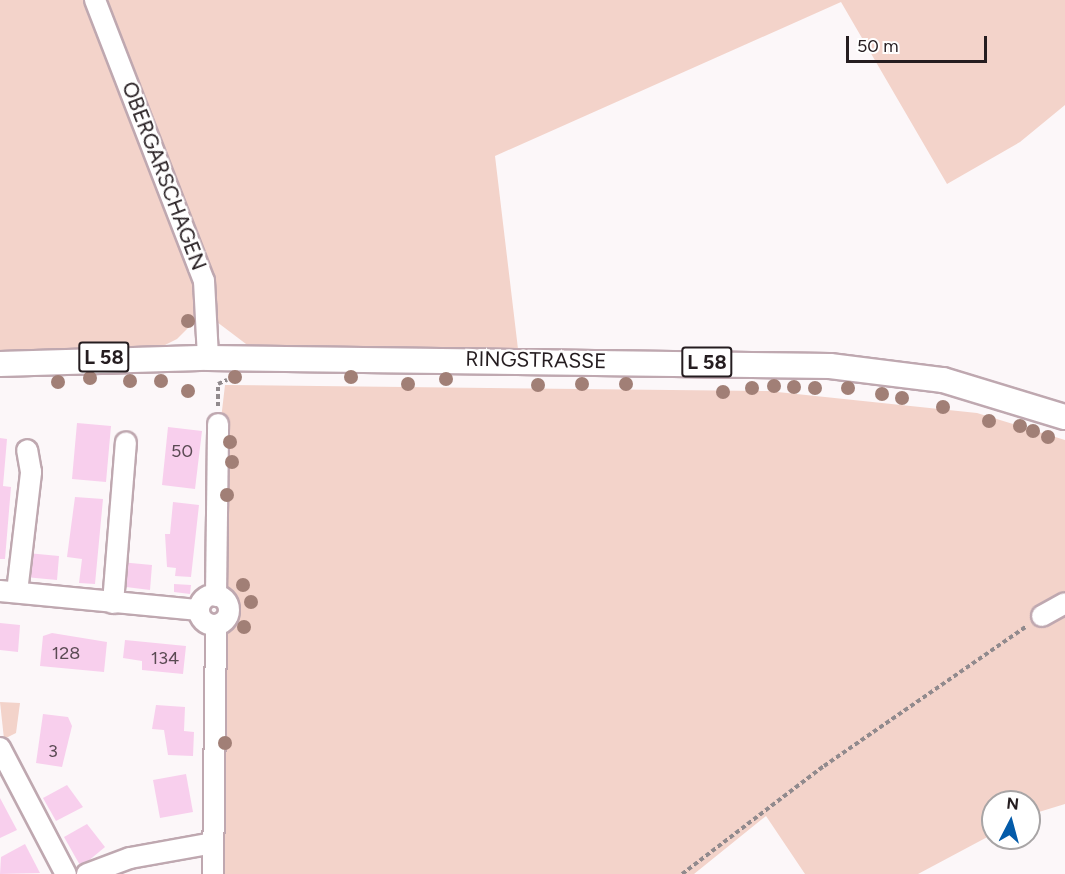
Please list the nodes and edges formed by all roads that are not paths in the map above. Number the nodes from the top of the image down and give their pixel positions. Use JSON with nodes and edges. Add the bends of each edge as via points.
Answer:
{"nodes":[{"id":1,"x":95,"y":0,"type":"edge"},
{"id":2,"x":208,"y":358,"type":"junction"},
{"id":3,"x":0,"y":364,"type":"edge"},
{"id":4,"x":1065,"y":417,"type":"edge"},
{"id":5,"x":218,"y":424,"type":"road end"},
{"id":6,"x":126,"y":443,"type":"dead end"},
{"id":7,"x":27,"y":450,"type":"dead end"},
{"id":8,"x":9,"y":591,"type":"edge"},
{"id":9,"x":216,"y":596,"type":"junction"},
{"id":10,"x":112,"y":603,"type":"junction"},
{"id":11,"x":1065,"y":603,"type":"edge"},
{"id":12,"x":199,"y":610,"type":"junction"},
{"id":13,"x":1042,"y":616,"type":"road end"},
{"id":14,"x":216,"y":625,"type":"junction"},
{"id":15,"x":0,"y":748,"type":"edge"},
{"id":16,"x":213,"y":843,"type":"junction"},
{"id":17,"x":66,"y":874,"type":"edge"},
{"id":18,"x":87,"y":874,"type":"edge"},
{"id":19,"x":213,"y":874,"type":"edge"}],
"edges":[{"from":1,"to":2,"type":"street","name":"OBERGARSCHAGEN","via":[[204,281]]},
{"from":2,"to":3,"type":"main road","name":"RINGSTRASSE","number":"L 58"},
{"from":2,"to":4,"type":"main road","name":"RINGSTRASSE","number":"L 58","via":[[830,366],[943,380]]},
{"from":5,"to":9,"type":"street"},
{"from":6,"to":10,"type":"street"},
{"from":7,"to":8,"type":"street","via":[[31,472]]},
{"from":8,"to":10,"type":"street"},
{"from":9,"to":12,"type":"street","via":[[203,601]]},
{"from":9,"to":14,"type":"street","via":[[230,612]]},
{"from":10,"to":12,"type":"street"},
{"from":11,"to":13,"type":"street"},
{"from":12,"to":14,"type":"street","via":[[204,622]]},
{"from":14,"to":16,"type":"street"},
{"from":15,"to":17,"type":"street"},
{"from":16,"to":18,"type":"street","via":[[130,858]]},
{"from":16,"to":19,"type":"street"}]}
